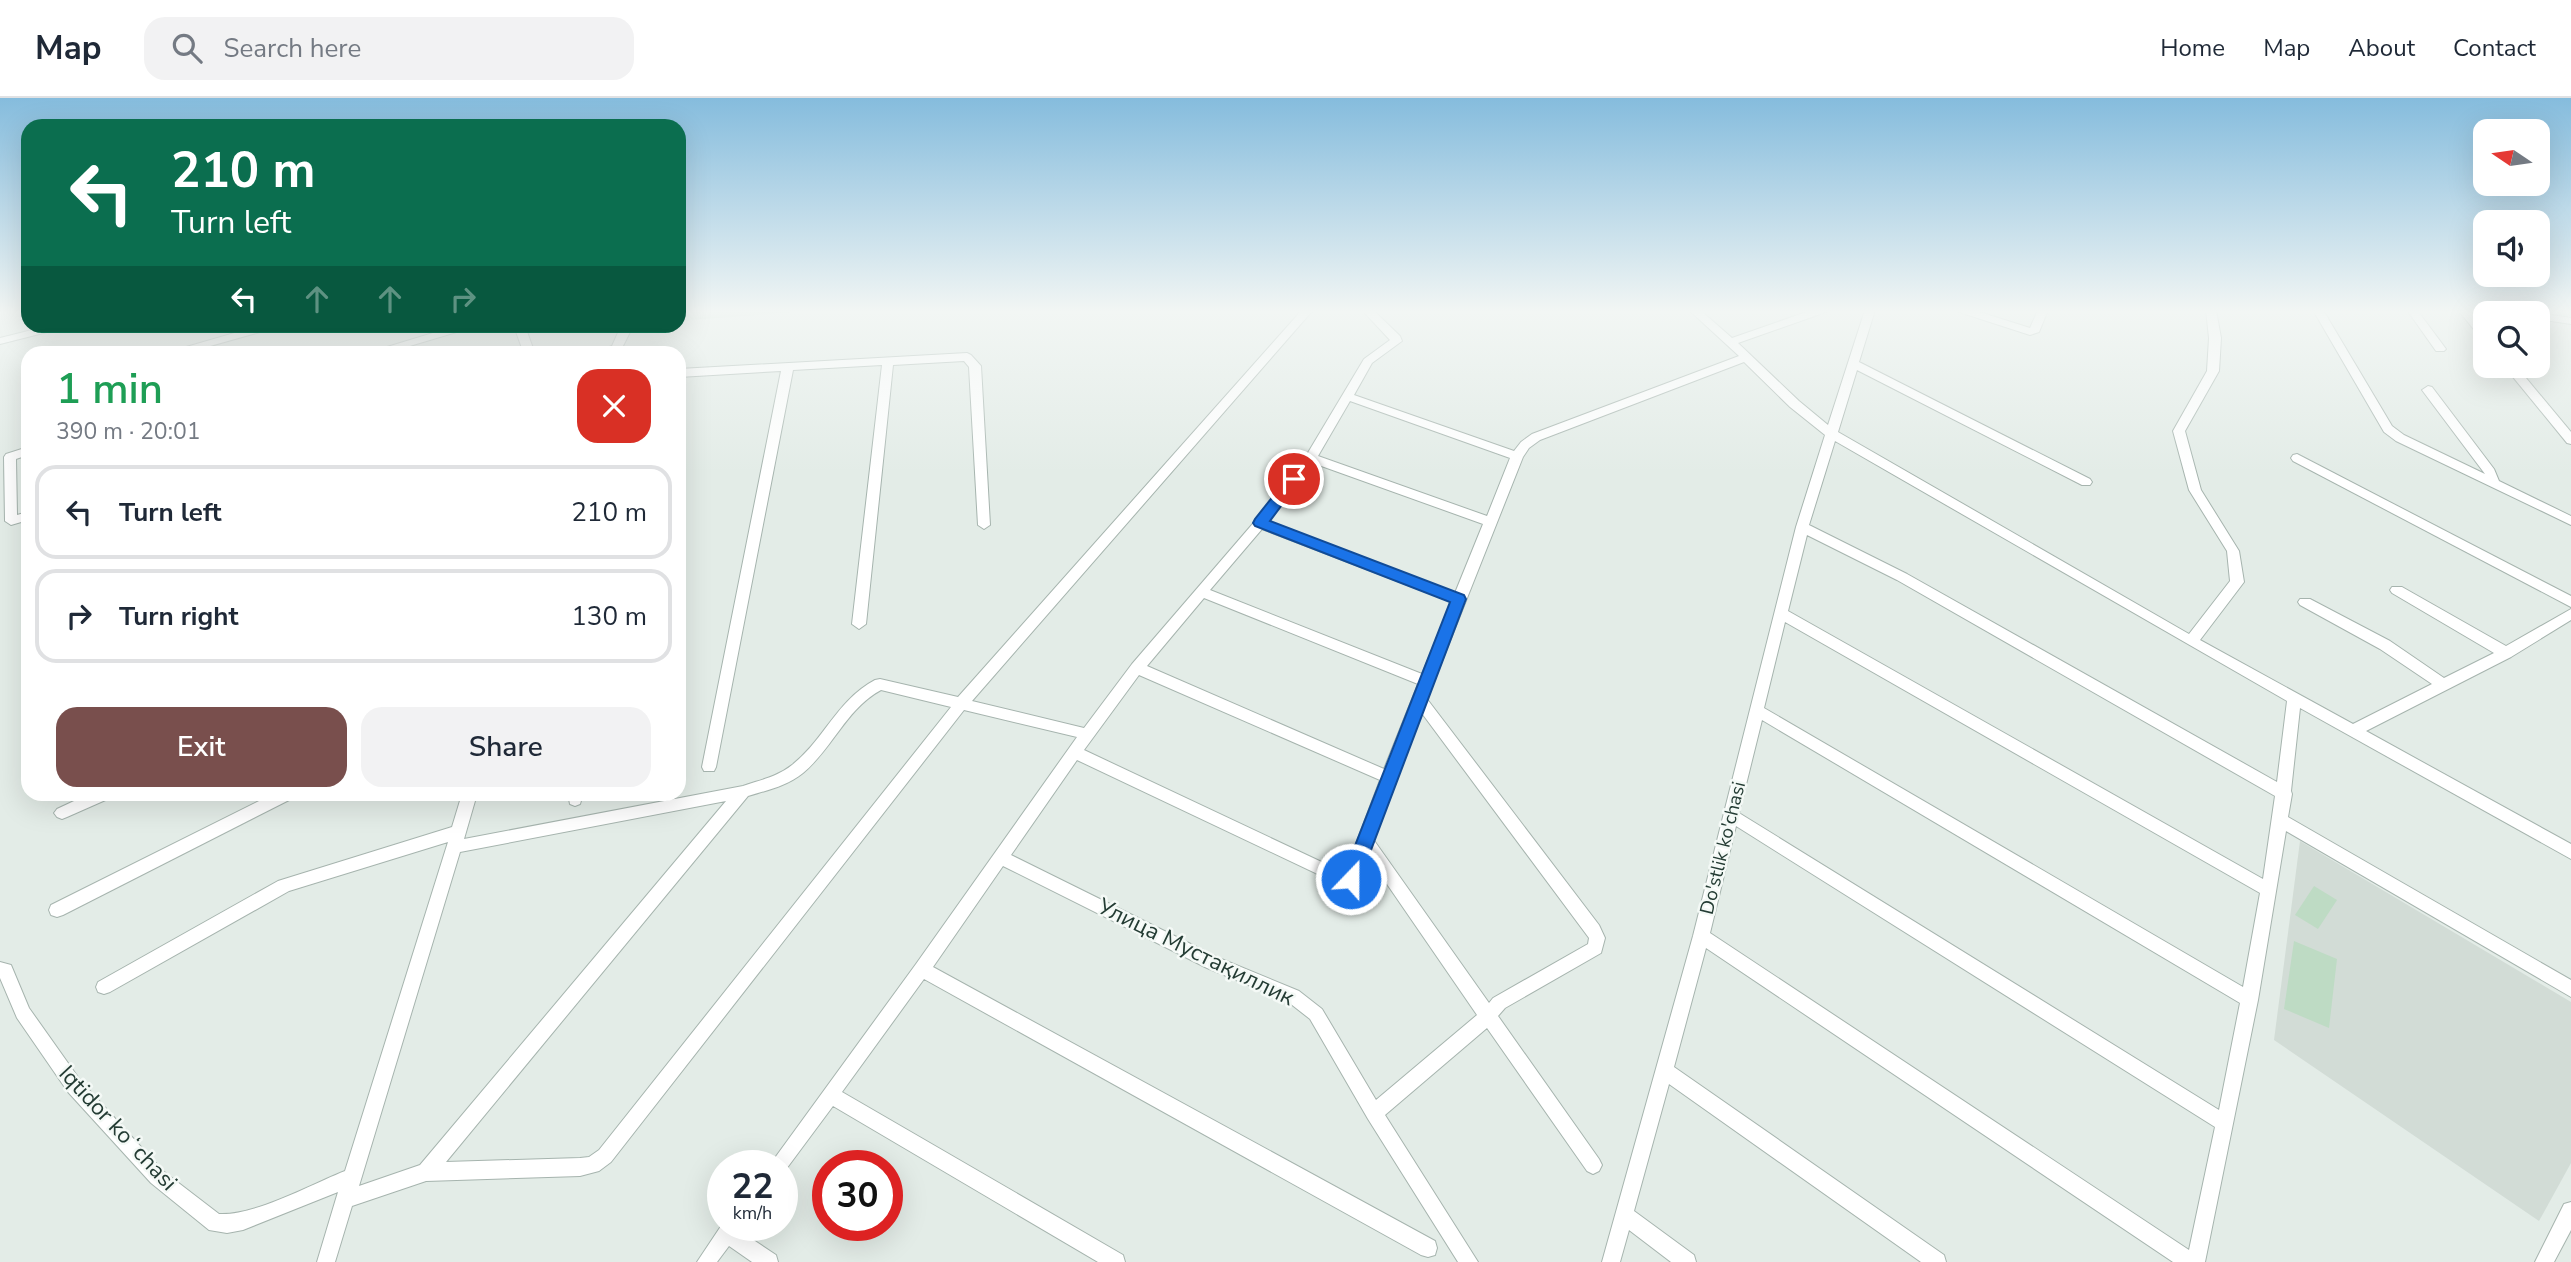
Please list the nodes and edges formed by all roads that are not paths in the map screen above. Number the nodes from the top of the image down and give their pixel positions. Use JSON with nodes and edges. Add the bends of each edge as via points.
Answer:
{"nodes":[{"id":1,"x":816,"y":364,"type":"edge"},
{"id":2,"x":888,"y":364,"type":"edge"},
{"id":3,"x":974,"y":364,"type":"edge"},
{"id":4,"x":1260,"y":364,"type":"edge"},
{"id":5,"x":1366,"y":364,"type":"edge"},
{"id":6,"x":1727,"y":364,"type":"edge"},
{"id":7,"x":1753,"y":364,"type":"edge"},
{"id":8,"x":1853,"y":364,"type":"edge"},
{"id":9,"x":1856,"y":364,"type":"edge"},
{"id":10,"x":2213,"y":364,"type":"edge"},
{"id":11,"x":2350,"y":364,"type":"edge"},
{"id":12,"x":788,"y":366,"type":"junction"},
{"id":13,"x":686,"y":373,"type":"edge"},
{"id":14,"x":2520,"y":378,"type":"edge"},
{"id":15,"x":2428,"y":390,"type":"dead end"},
{"id":16,"x":1346,"y":396,"type":"junction"},
{"id":17,"x":1830,"y":433,"type":"junction"},
{"id":18,"x":2571,"y":440,"type":"edge"},
{"id":19,"x":21,"y":454,"type":"edge"},
{"id":20,"x":1517,"y":456,"type":"junction"},
{"id":21,"x":1311,"y":458,"type":"junction"},
{"id":22,"x":2297,"y":458,"type":"dead end"},
{"id":23,"x":2086,"y":482,"type":"dead end"},
{"id":24,"x":2494,"y":484,"type":"junction"},
{"id":25,"x":21,"y":518,"type":"edge"},
{"id":26,"x":2571,"y":521,"type":"edge"},
{"id":27,"x":1491,"y":522,"type":"junction"},
{"id":28,"x":1261,"y":523,"type":"junction"},
{"id":29,"x":984,"y":525,"type":"dead end"},
{"id":30,"x":1802,"y":527,"type":"junction"},
{"id":31,"x":2397,"y":590,"type":"dead end"},
{"id":32,"x":1200,"y":592,"type":"junction"},
{"id":33,"x":1458,"y":599,"type":"junction"},
{"id":34,"x":2305,"y":602,"type":"dead end"},
{"id":35,"x":2571,"y":602,"type":"edge"},
{"id":36,"x":1782,"y":614,"type":"junction"},
{"id":37,"x":2571,"y":614,"type":"edge"},
{"id":38,"x":859,"y":624,"type":"dead end"},
{"id":39,"x":2191,"y":641,"type":"junction"},
{"id":40,"x":2506,"y":653,"type":"junction"},
{"id":41,"x":1137,"y":668,"type":"junction"},
{"id":42,"x":1426,"y":681,"type":"junction"},
{"id":43,"x":2443,"y":685,"type":"junction"},
{"id":44,"x":2294,"y":698,"type":"junction"},
{"id":45,"x":1419,"y":699,"type":"junction"},
{"id":46,"x":961,"y":704,"type":"junction"},
{"id":47,"x":1758,"y":711,"type":"junction"},
{"id":48,"x":2353,"y":731,"type":"junction"},
{"id":49,"x":1087,"y":734,"type":"junction"},
{"id":50,"x":1074,"y":752,"type":"junction"},
{"id":51,"x":709,"y":767,"type":"dead end"},
{"id":52,"x":1388,"y":777,"type":"junction"},
{"id":53,"x":743,"y":792,"type":"junction"},
{"id":54,"x":2285,"y":794,"type":"junction"},
{"id":55,"x":89,"y":801,"type":"edge"},
{"id":56,"x":274,"y":801,"type":"edge"},
{"id":57,"x":468,"y":801,"type":"edge"},
{"id":58,"x":62,"y":813,"type":"dead end"},
{"id":59,"x":1732,"y":816,"type":"junction"},
{"id":60,"x":2281,"y":821,"type":"junction"},
{"id":61,"x":456,"y":839,"type":"junction"},
{"id":62,"x":1366,"y":841,"type":"junction"},
{"id":63,"x":2571,"y":852,"type":"edge"},
{"id":64,"x":1000,"y":857,"type":"junction"},
{"id":65,"x":2269,"y":890,"type":"junction"},
{"id":66,"x":57,"y":910,"type":"dead end"},
{"id":67,"x":1701,"y":936,"type":"junction"},
{"id":68,"x":0,"y":969,"type":"edge"},
{"id":69,"x":922,"y":969,"type":"junction"},
{"id":70,"x":104,"y":987,"type":"dead end"},
{"id":71,"x":2571,"y":989,"type":"edge"},
{"id":72,"x":2250,"y":1000,"type":"junction"},
{"id":73,"x":1488,"y":1016,"type":"junction"},
{"id":74,"x":1664,"y":1070,"type":"junction"},
{"id":75,"x":831,"y":1095,"type":"junction"},
{"id":76,"x":1374,"y":1113,"type":"junction"},
{"id":77,"x":2224,"y":1122,"type":"junction"},
{"id":78,"x":790,"y":1150,"type":"edge"},
{"id":79,"x":1593,"y":1165,"type":"dead end"},
{"id":80,"x":426,"y":1172,"type":"junction"},
{"id":81,"x":354,"y":1176,"type":"junction"},
{"id":82,"x":347,"y":1199,"type":"junction"},
{"id":83,"x":1625,"y":1216,"type":"junction"},
{"id":84,"x":2569,"y":1220,"type":"edge"},
{"id":85,"x":722,"y":1241,"type":"edge"},
{"id":86,"x":743,"y":1241,"type":"edge"},
{"id":87,"x":1428,"y":1248,"type":"dead end"},
{"id":88,"x":326,"y":1262,"type":"edge"},
{"id":89,"x":706,"y":1262,"type":"edge"},
{"id":90,"x":769,"y":1262,"type":"edge"},
{"id":91,"x":1116,"y":1262,"type":"edge"},
{"id":92,"x":1469,"y":1262,"type":"edge"},
{"id":93,"x":1611,"y":1262,"type":"edge"},
{"id":94,"x":1687,"y":1262,"type":"edge"},
{"id":95,"x":1937,"y":1262,"type":"edge"},
{"id":96,"x":2190,"y":1262,"type":"edge"},
{"id":97,"x":2196,"y":1262,"type":"edge"},
{"id":98,"x":2544,"y":1262,"type":"edge"}],
"edges":[{"from":1,"to":12,"type":"street"},
{"from":2,"to":38,"type":"street"},
{"from":3,"to":29,"type":"street"},
{"from":4,"to":46,"type":"street"},
{"from":5,"to":16,"type":"street"},
{"from":6,"to":20,"type":"street","via":[[1536,438]]},
{"from":7,"to":17,"type":"street","via":[[1798,411]]},
{"from":8,"to":17,"type":"street","name":"Do'stlik ko'chasi"},
{"from":9,"to":23,"type":"street"},
{"from":10,"to":39,"type":"street","via":[[2179,431],[2195,490],[2233,551],[2236,582]]},
{"from":11,"to":24,"type":"street","via":[[2388,429]]},
{"from":12,"to":13,"type":"street"},
{"from":12,"to":51,"type":"street"},
{"from":14,"to":18,"type":"street"},
{"from":15,"to":24,"type":"street","via":[[2490,472]]},
{"from":16,"to":20,"type":"street"},
{"from":16,"to":21,"type":"street"},
{"from":17,"to":30,"type":"street","name":"Do'stlik ko'chasi"},
{"from":17,"to":39,"type":"street"},
{"from":19,"to":25,"type":"street","via":[[10,457],[11,521]]},
{"from":20,"to":27,"type":"street"},
{"from":21,"to":27,"type":"street"},
{"from":21,"to":28,"type":"street"},
{"from":22,"to":35,"type":"street"},
{"from":24,"to":26,"type":"street"},
{"from":27,"to":33,"type":"street"},
{"from":28,"to":32,"type":"street"},
{"from":28,"to":33,"type":"street"},
{"from":30,"to":36,"type":"street","name":"Do'stlik ko'chasi"},
{"from":30,"to":54,"type":"street","via":[[1902,577]]},
{"from":31,"to":40,"type":"street"},
{"from":32,"to":41,"type":"street"},
{"from":32,"to":42,"type":"street"},
{"from":33,"to":42,"type":"street"},
{"from":34,"to":43,"type":"street","via":[[2385,645]]},
{"from":36,"to":47,"type":"street","name":"Do'stlik ko'chasi"},
{"from":36,"to":65,"type":"street"},
{"from":37,"to":40,"type":"street"},
{"from":39,"to":44,"type":"street"},
{"from":40,"to":43,"type":"street"},
{"from":41,"to":49,"type":"street"},
{"from":41,"to":52,"type":"street"},
{"from":42,"to":45,"type":"street"},
{"from":43,"to":48,"type":"street"},
{"from":44,"to":48,"type":"street"},
{"from":44,"to":54,"type":"street"},
{"from":45,"to":52,"type":"street"},
{"from":45,"to":73,"type":"street","via":[[1597,938],[1595,947],[1499,1003]]},
{"from":46,"to":49,"type":"street"},
{"from":46,"to":53,"type":"street","via":[[880,684],[864,690],[813,754],[784,778]]},
{"from":46,"to":80,"type":"street","via":[[605,1156],[580,1167]]},
{"from":47,"to":59,"type":"street","name":"Do'stlik ko'chasi"},
{"from":47,"to":72,"type":"street"},
{"from":48,"to":63,"type":"street"},
{"from":49,"to":50,"type":"street"},
{"from":50,"to":62,"type":"street","via":[[1345,880],[1354,875]]},
{"from":50,"to":64,"type":"street"},
{"from":52,"to":62,"type":"street"},
{"from":53,"to":61,"type":"street"},
{"from":53,"to":80,"type":"street"},
{"from":54,"to":60,"type":"street"},
{"from":55,"to":58,"type":"street"},
{"from":56,"to":66,"type":"street"},
{"from":57,"to":61,"type":"street"},
{"from":59,"to":67,"type":"street","name":"Do'stlik ko'chasi"},
{"from":59,"to":77,"type":"street"},
{"from":60,"to":65,"type":"street"},
{"from":60,"to":71,"type":"street"},
{"from":61,"to":70,"type":"street","via":[[284,886]]},
{"from":61,"to":81,"type":"street"},
{"from":62,"to":73,"type":"street"},
{"from":64,"to":69,"type":"street"},
{"from":64,"to":76,"type":"street","name":"Улица Мустақиллик","via":[[1213,963],[1293,996],[1317,1014]]},
{"from":65,"to":72,"type":"street"},
{"from":67,"to":74,"type":"street","name":"Do'stlik ko'chasi"},
{"from":67,"to":96,"type":"street"},
{"from":68,"to":81,"type":"street","name":"Iqtidor koʻchasi","via":[[5,970],[23,1013],[74,1086],[157,1177],[216,1223],[244,1222]]},
{"from":69,"to":75,"type":"street"},
{"from":69,"to":87,"type":"street"},
{"from":72,"to":77,"type":"street"},
{"from":73,"to":76,"type":"street"},
{"from":73,"to":79,"type":"street"},
{"from":74,"to":83,"type":"street","name":"Do'stlik ko'chasi"},
{"from":74,"to":95,"type":"street"},
{"from":75,"to":78,"type":"street"},
{"from":75,"to":91,"type":"street"},
{"from":76,"to":92,"type":"street","name":"Улица Мустақиллик"},
{"from":77,"to":97,"type":"street"},
{"from":80,"to":82,"type":"street"},
{"from":81,"to":82,"type":"street"},
{"from":82,"to":88,"type":"street"},
{"from":83,"to":93,"type":"street","name":"Do'stlik ko'chasi"},
{"from":83,"to":94,"type":"street"},
{"from":84,"to":98,"type":"street"},
{"from":85,"to":89,"type":"street"},
{"from":86,"to":90,"type":"street"}]}
